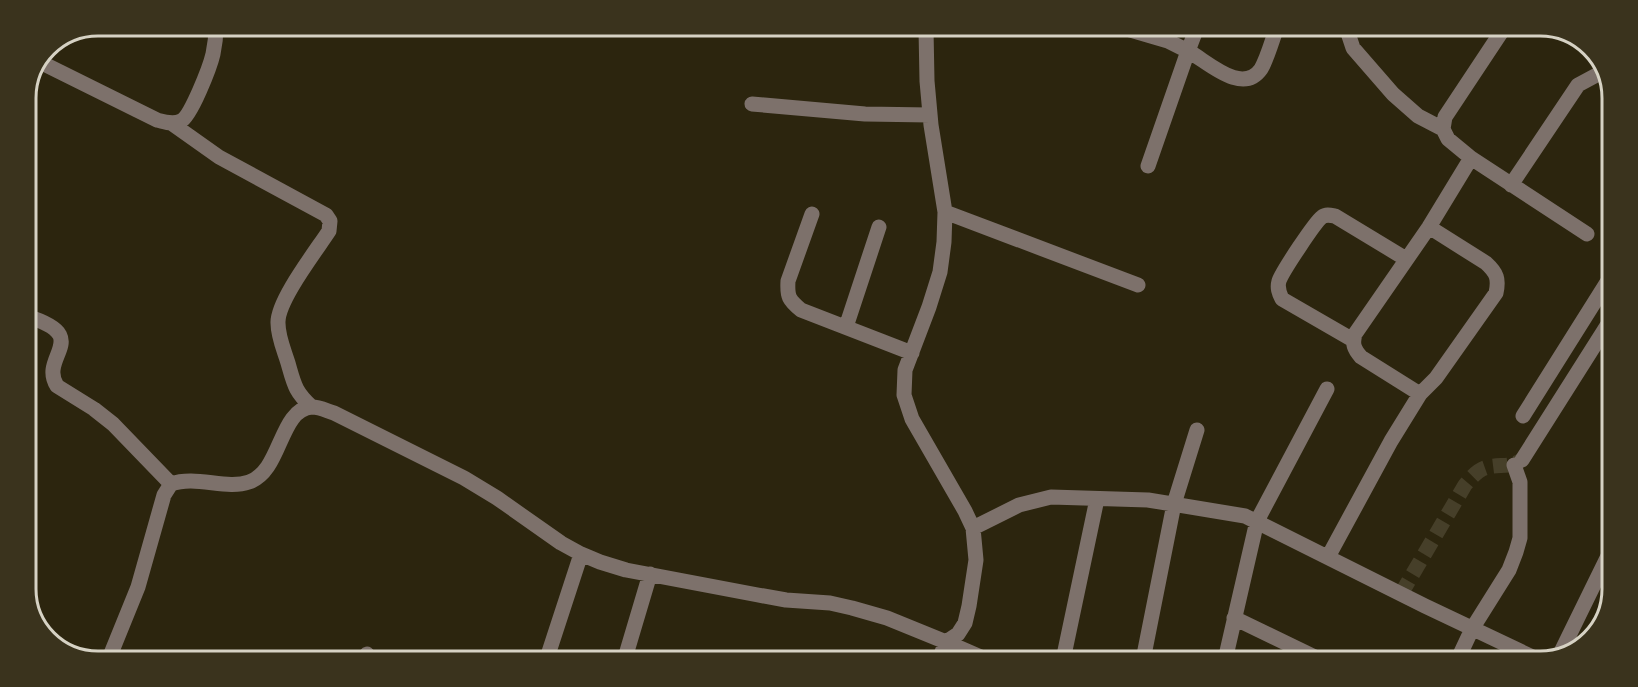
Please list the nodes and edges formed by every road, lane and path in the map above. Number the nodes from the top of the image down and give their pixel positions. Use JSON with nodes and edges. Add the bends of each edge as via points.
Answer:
{"nodes":[{"id":1,"x":216,"y":36,"type":"edge"},
{"id":2,"x":926,"y":36,"type":"edge"},
{"id":3,"x":1151,"y":36,"type":"edge"},
{"id":4,"x":1194,"y":36,"type":"edge"},
{"id":5,"x":1274,"y":36,"type":"edge"},
{"id":6,"x":1349,"y":36,"type":"edge"},
{"id":7,"x":1498,"y":36,"type":"edge"},
{"id":8,"x":1188,"y":51,"type":"junction"},
{"id":9,"x":46,"y":65,"type":"edge"},
{"id":10,"x":1598,"y":74,"type":"edge"},
{"id":11,"x":752,"y":104,"type":"dead end"},
{"id":12,"x":930,"y":115,"type":"junction"},
{"id":13,"x":171,"y":123,"type":"junction"},
{"id":14,"x":1443,"y":129,"type":"junction"},
{"id":15,"x":1471,"y":158,"type":"junction"},
{"id":16,"x":1148,"y":166,"type":"dead end"},
{"id":17,"x":1511,"y":185,"type":"junction"},
{"id":18,"x":945,"y":212,"type":"junction"},
{"id":19,"x":812,"y":214,"type":"dead end"},
{"id":20,"x":879,"y":226,"type":"dead end"},
{"id":21,"x":1429,"y":226,"type":"junction"},
{"id":22,"x":1587,"y":234,"type":"dead end"},
{"id":23,"x":1406,"y":259,"type":"junction"},
{"id":24,"x":1138,"y":285,"type":"dead end"},
{"id":25,"x":1602,"y":290,"type":"edge"},
{"id":26,"x":36,"y":320,"type":"edge"},
{"id":27,"x":846,"y":327,"type":"junction"},
{"id":28,"x":1602,"y":333,"type":"edge"},
{"id":29,"x":1353,"y":340,"type":"junction"},
{"id":30,"x":912,"y":352,"type":"junction"},
{"id":31,"x":1327,"y":389,"type":"dead end"},
{"id":32,"x":1420,"y":394,"type":"junction"},
{"id":33,"x":312,"y":407,"type":"junction"},
{"id":34,"x":1523,"y":416,"type":"dead end"},
{"id":35,"x":1197,"y":430,"type":"dead end"},
{"id":36,"x":171,"y":484,"type":"junction"},
{"id":37,"x":1097,"y":499,"type":"junction"},
{"id":38,"x":1174,"y":504,"type":"junction"},
{"id":39,"x":1257,"y":521,"type":"junction"},
{"id":40,"x":973,"y":528,"type":"junction"},
{"id":41,"x":581,"y":554,"type":"junction"},
{"id":42,"x":1328,"y":557,"type":"junction"},
{"id":43,"x":1602,"y":568,"type":"edge"},
{"id":44,"x":650,"y":574,"type":"junction"},
{"id":45,"x":1234,"y":618,"type":"junction"},
{"id":46,"x":1472,"y":629,"type":"junction"},
{"id":47,"x":946,"y":642,"type":"junction"},
{"id":48,"x":1564,"y":646,"type":"edge"},
{"id":49,"x":112,"y":651,"type":"edge"},
{"id":50,"x":549,"y":651,"type":"edge"},
{"id":51,"x":627,"y":651,"type":"edge"},
{"id":52,"x":942,"y":651,"type":"edge"},
{"id":53,"x":967,"y":651,"type":"edge"},
{"id":54,"x":1065,"y":651,"type":"edge"},
{"id":55,"x":1145,"y":651,"type":"edge"},
{"id":56,"x":1227,"y":651,"type":"edge"},
{"id":57,"x":1302,"y":651,"type":"edge"},
{"id":58,"x":1462,"y":651,"type":"edge"},
{"id":59,"x":1518,"y":651,"type":"edge"}],
"edges":[{"from":1,"to":13,"type":"street","via":[[212,57],[188,115]]},
{"from":2,"to":12,"type":"street"},
{"from":3,"to":8,"type":"street"},
{"from":4,"to":8,"type":"street"},
{"from":5,"to":8,"type":"street","via":[[1261,69],[1245,80],[1218,71]]},
{"from":6,"to":14,"type":"street","via":[[1353,48],[1393,94],[1418,116]]},
{"from":7,"to":14,"type":"street","via":[[1452,104]]},
{"from":8,"to":16,"type":"street"},
{"from":9,"to":13,"type":"street","via":[[157,120]]},
{"from":10,"to":17,"type":"street","via":[[1578,85]]},
{"from":11,"to":12,"type":"street","via":[[865,114]]},
{"from":12,"to":18,"type":"street"},
{"from":13,"to":33,"type":"street","via":[[219,157],[326,215],[330,221],[329,231],[280,308],[278,321],[294,382],[300,397]]},
{"from":14,"to":15,"type":"street","via":[[1448,139]]},
{"from":15,"to":17,"type":"street"},
{"from":15,"to":21,"type":"street"},
{"from":17,"to":22,"type":"street"},
{"from":18,"to":24,"type":"street"},
{"from":18,"to":30,"type":"street","via":[[940,272]]},
{"from":19,"to":27,"type":"street","via":[[788,281],[791,302],[801,310]]},
{"from":20,"to":27,"type":"street"},
{"from":21,"to":23,"type":"street"},
{"from":21,"to":32,"type":"street","via":[[1486,263],[1495,271],[1498,281],[1496,293],[1436,378]]},
{"from":23,"to":29,"type":"street"},
{"from":23,"to":29,"type":"street","via":[[1328,214],[1318,220],[1284,271],[1278,291],[1282,300]]},
{"from":25,"to":34,"type":"street"},
{"from":26,"to":36,"type":"street","via":[[51,325],[60,336],[53,368],[57,386],[113,424]]},
{"from":27,"to":30,"type":"street"},
{"from":28,"to":46,"type":"street","via":[[1518,462],[1520,538],[1509,570]]},
{"from":29,"to":32,"type":"street","via":[[1361,357]]},
{"from":30,"to":40,"type":"street","via":[[905,370],[904,395],[912,419]]},
{"from":31,"to":39,"type":"street"},
{"from":32,"to":42,"type":"street"},
{"from":33,"to":36,"type":"street","via":[[292,418],[271,462],[256,478],[237,484],[180,480]]},
{"from":33,"to":41,"type":"street","via":[[334,413],[464,478]]},
{"from":35,"to":38,"type":"street"},
{"from":36,"to":49,"type":"street","via":[[164,495],[138,587]]},
{"from":37,"to":38,"type":"street"},
{"from":37,"to":40,"type":"street","via":[[1051,497],[1018,505]]},
{"from":37,"to":54,"type":"street"},
{"from":38,"to":39,"type":"street"},
{"from":38,"to":55,"type":"street"},
{"from":39,"to":42,"type":"street"},
{"from":39,"to":45,"type":"street"},
{"from":40,"to":47,"type":"street","via":[[976,560],[969,606],[958,634]]},
{"from":41,"to":44,"type":"street"},
{"from":41,"to":50,"type":"street"},
{"from":42,"to":46,"type":"street"},
{"from":43,"to":48,"type":"street"},
{"from":44,"to":47,"type":"street","via":[[786,600],[852,608]]},
{"from":44,"to":51,"type":"street"},
{"from":45,"to":56,"type":"street"},
{"from":45,"to":57,"type":"street"},
{"from":46,"to":58,"type":"street"},
{"from":46,"to":59,"type":"street"},
{"from":47,"to":52,"type":"street"},
{"from":47,"to":53,"type":"street"}]}
